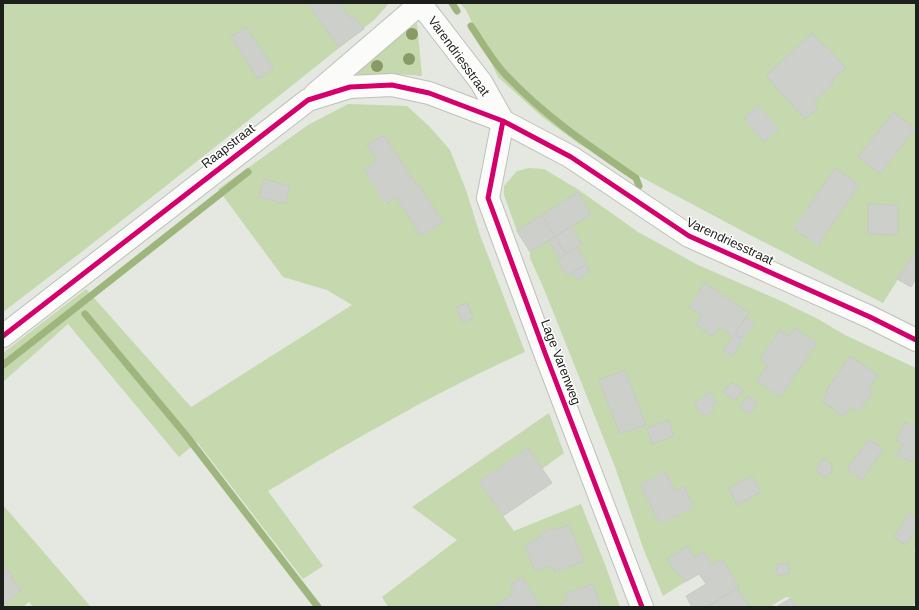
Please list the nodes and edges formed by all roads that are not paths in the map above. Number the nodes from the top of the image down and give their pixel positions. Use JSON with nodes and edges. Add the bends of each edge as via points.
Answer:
{"nodes":[{"id":1,"x":420,"y":4,"type":"edge"},
{"id":2,"x":308,"y":100,"type":"junction"},
{"id":3,"x":503,"y":121,"type":"junction"},
{"id":4,"x":3,"y":336,"type":"edge"},
{"id":5,"x":916,"y":340,"type":"edge"},
{"id":6,"x":642,"y":607,"type":"edge"}],
"edges":[{"from":1,"to":2,"type":"street"},
{"from":1,"to":3,"type":"street","name":"Varendriesstraat","via":[[481,82]]},
{"from":2,"to":3,"type":"street","name":"Raapstraat","via":[[350,87],[392,85],[429,94]]},
{"from":2,"to":4,"type":"street","name":"Raapstraat"},
{"from":3,"to":5,"type":"street","name":"Varendriesstraat","via":[[571,157],[688,236]]},
{"from":3,"to":6,"type":"street","name":"Lage Varenweg","via":[[488,198]]}]}
